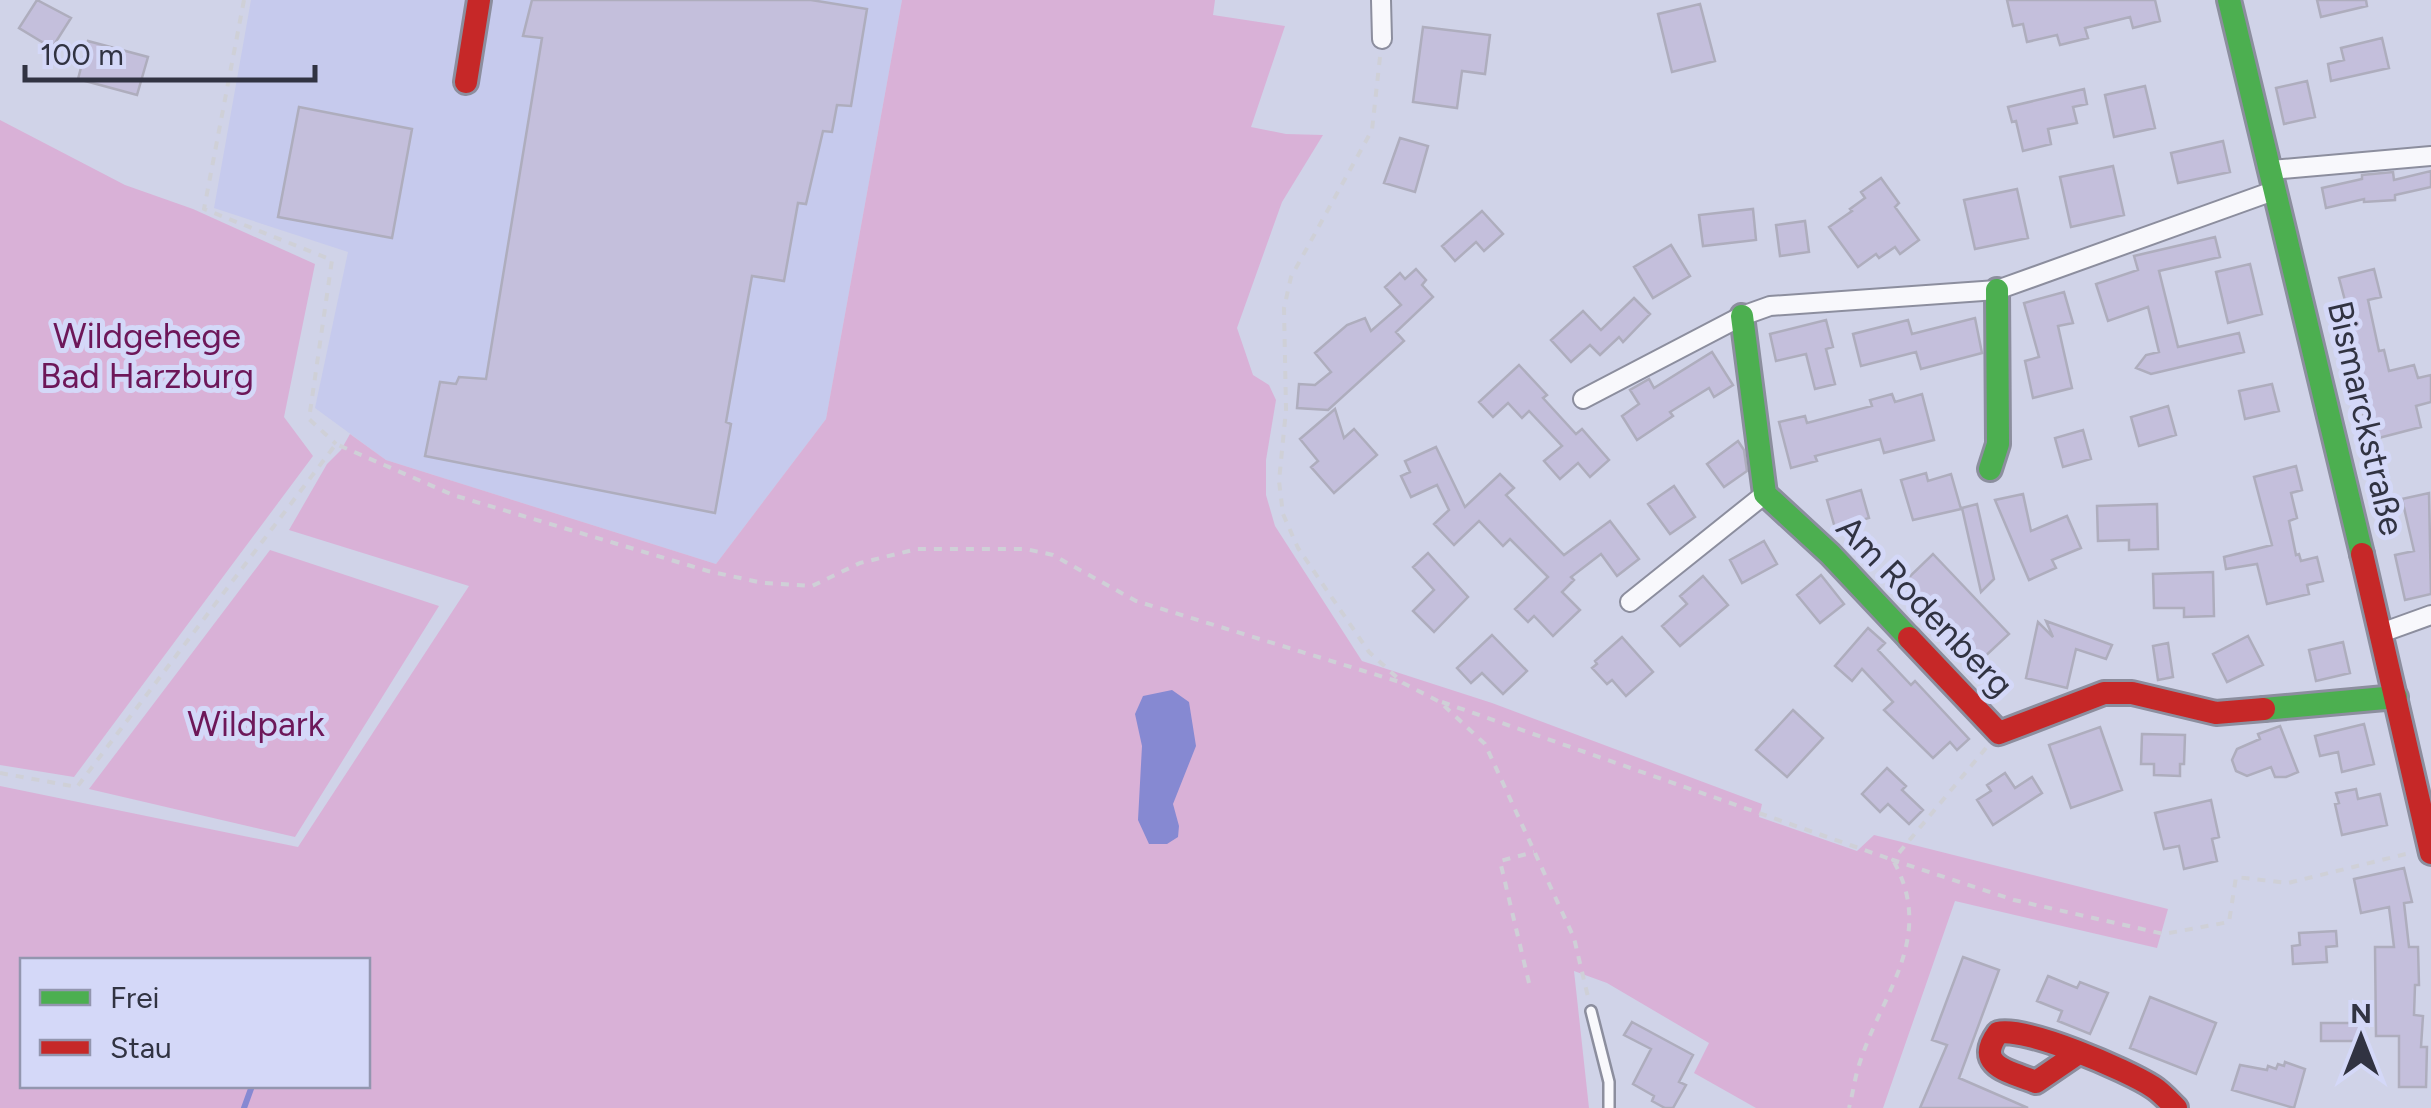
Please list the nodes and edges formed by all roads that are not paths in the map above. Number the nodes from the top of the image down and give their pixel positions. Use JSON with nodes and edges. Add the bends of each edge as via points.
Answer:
{"nodes":[{"id":1,"x":480,"y":0,"type":"edge"},
{"id":2,"x":1381,"y":0,"type":"edge"},
{"id":3,"x":2228,"y":0,"type":"edge"},
{"id":4,"x":1382,"y":39,"type":"road end"},
{"id":5,"x":466,"y":82,"type":"dead end"},
{"id":6,"x":2431,"y":156,"type":"edge"},
{"id":7,"x":2274,"y":180,"type":"junction"},
{"id":8,"x":1997,"y":290,"type":"junction"},
{"id":9,"x":1742,"y":316,"type":"junction"},
{"id":10,"x":1582,"y":399,"type":"dead end"},
{"id":11,"x":1990,"y":469,"type":"dead end"},
{"id":12,"x":1765,"y":494,"type":"junction"},
{"id":13,"x":1630,"y":602,"type":"dead end"},
{"id":14,"x":2431,"y":615,"type":"edge"},
{"id":15,"x":2381,"y":633,"type":"junction"},
{"id":16,"x":2396,"y":697,"type":"junction"},
{"id":17,"x":2430,"y":850,"type":"edge"},
{"id":18,"x":1591,"y":1011,"type":"road end"},
{"id":19,"x":2078,"y":1054,"type":"dead end"},
{"id":20,"x":1609,"y":1108,"type":"edge"},
{"id":21,"x":2176,"y":1108,"type":"edge"}],
"edges":[{"from":1,"to":5,"type":"street"},
{"from":2,"to":4,"type":"street"},
{"from":3,"to":7,"type":"street","name":"Bismarckstraße"},
{"from":6,"to":7,"type":"street"},
{"from":7,"to":8,"type":"street"},
{"from":7,"to":15,"type":"street","name":"Bismarckstraße"},
{"from":8,"to":9,"type":"street","via":[[1770,306]]},
{"from":8,"to":11,"type":"street","via":[[1998,444]]},
{"from":9,"to":10,"type":"street"},
{"from":9,"to":12,"type":"street"},
{"from":12,"to":13,"type":"street"},
{"from":12,"to":16,"type":"street","name":"Am Rodenberg","via":[[1999,734],[2119,690],[2216,713]]},
{"from":14,"to":15,"type":"street"},
{"from":15,"to":16,"type":"street","name":"Bismarckstraße"},
{"from":16,"to":17,"type":"street","name":"Bismarckstraße"},
{"from":18,"to":20,"type":"lane"},
{"from":19,"to":21,"type":"street","via":[[2152,1087]]}]}
